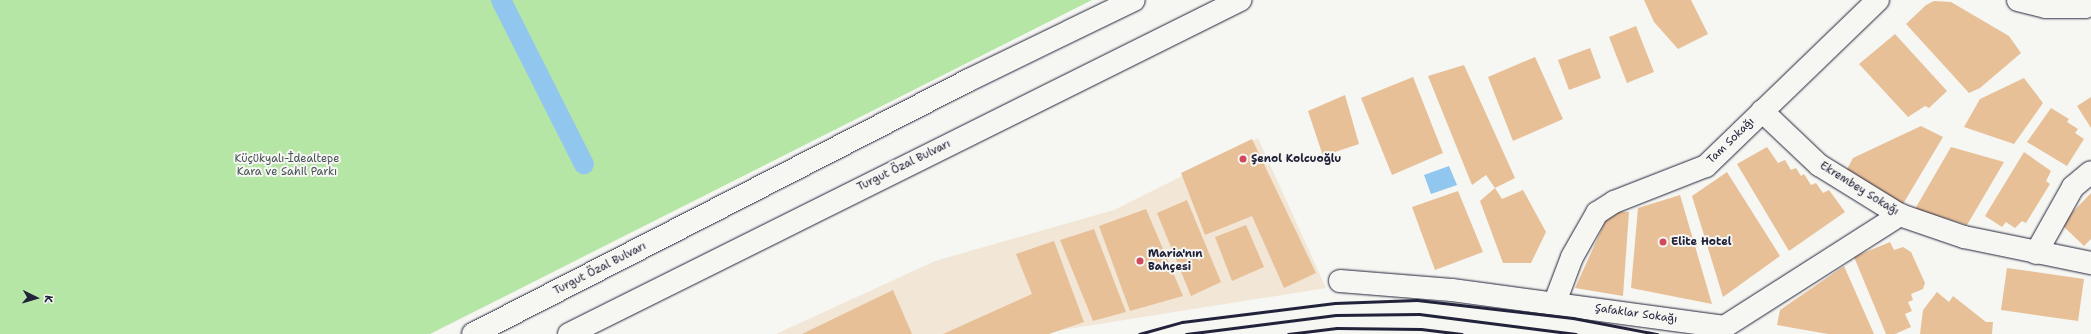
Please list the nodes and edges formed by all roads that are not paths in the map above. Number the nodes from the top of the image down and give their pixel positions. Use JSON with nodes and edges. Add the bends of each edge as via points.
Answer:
{"nodes":[{"id":1,"x":1134,"y":0,"type":"edge"},
{"id":2,"x":1240,"y":0,"type":"edge"},
{"id":3,"x":1878,"y":0,"type":"edge"},
{"id":4,"x":2018,"y":0,"type":"edge"},
{"id":5,"x":2091,"y":4,"type":"edge"},
{"id":6,"x":1762,"y":111,"type":"junction"},
{"id":7,"x":2091,"y":172,"type":"edge"},
{"id":8,"x":1900,"y":215,"type":"junction"},
{"id":9,"x":2036,"y":253,"type":"junction"},
{"id":10,"x":2091,"y":263,"type":"edge"},
{"id":11,"x":1340,"y":281,"type":"dead end"},
{"id":12,"x":1555,"y":302,"type":"junction"},
{"id":13,"x":473,"y":334,"type":"edge"},
{"id":14,"x":569,"y":334,"type":"edge"}],
"edges":[{"from":1,"to":13,"type":"main road","name":"Turgut Özal Bulvarı","via":[[921,104]]},
{"from":2,"to":14,"type":"main road","name":"Turgut Özal Bulvarı"},
{"from":3,"to":6,"type":"main road","name":"Tam Sokağı"},
{"from":4,"to":5,"type":"main road","via":[[2046,7]]},
{"from":6,"to":8,"type":"main road","name":"Ekrembey Sokağı","via":[[1820,165]]},
{"from":6,"to":12,"type":"main road","name":"Tam Sokağı","via":[[1706,166],[1614,202],[1597,213],[1572,257]]},
{"from":7,"to":9,"type":"main road","via":[[2073,187]]},
{"from":8,"to":9,"type":"main road","name":"Ekrembey Sokağı","via":[[1964,237]]},
{"from":8,"to":12,"type":"main road","name":"Şafaklar Sokağı","via":[[1724,327]]},
{"from":9,"to":10,"type":"main road","name":"Ekrembey Sokağı"},
{"from":11,"to":12,"type":"main road","name":"Şafaklar Sokağı"}]}
